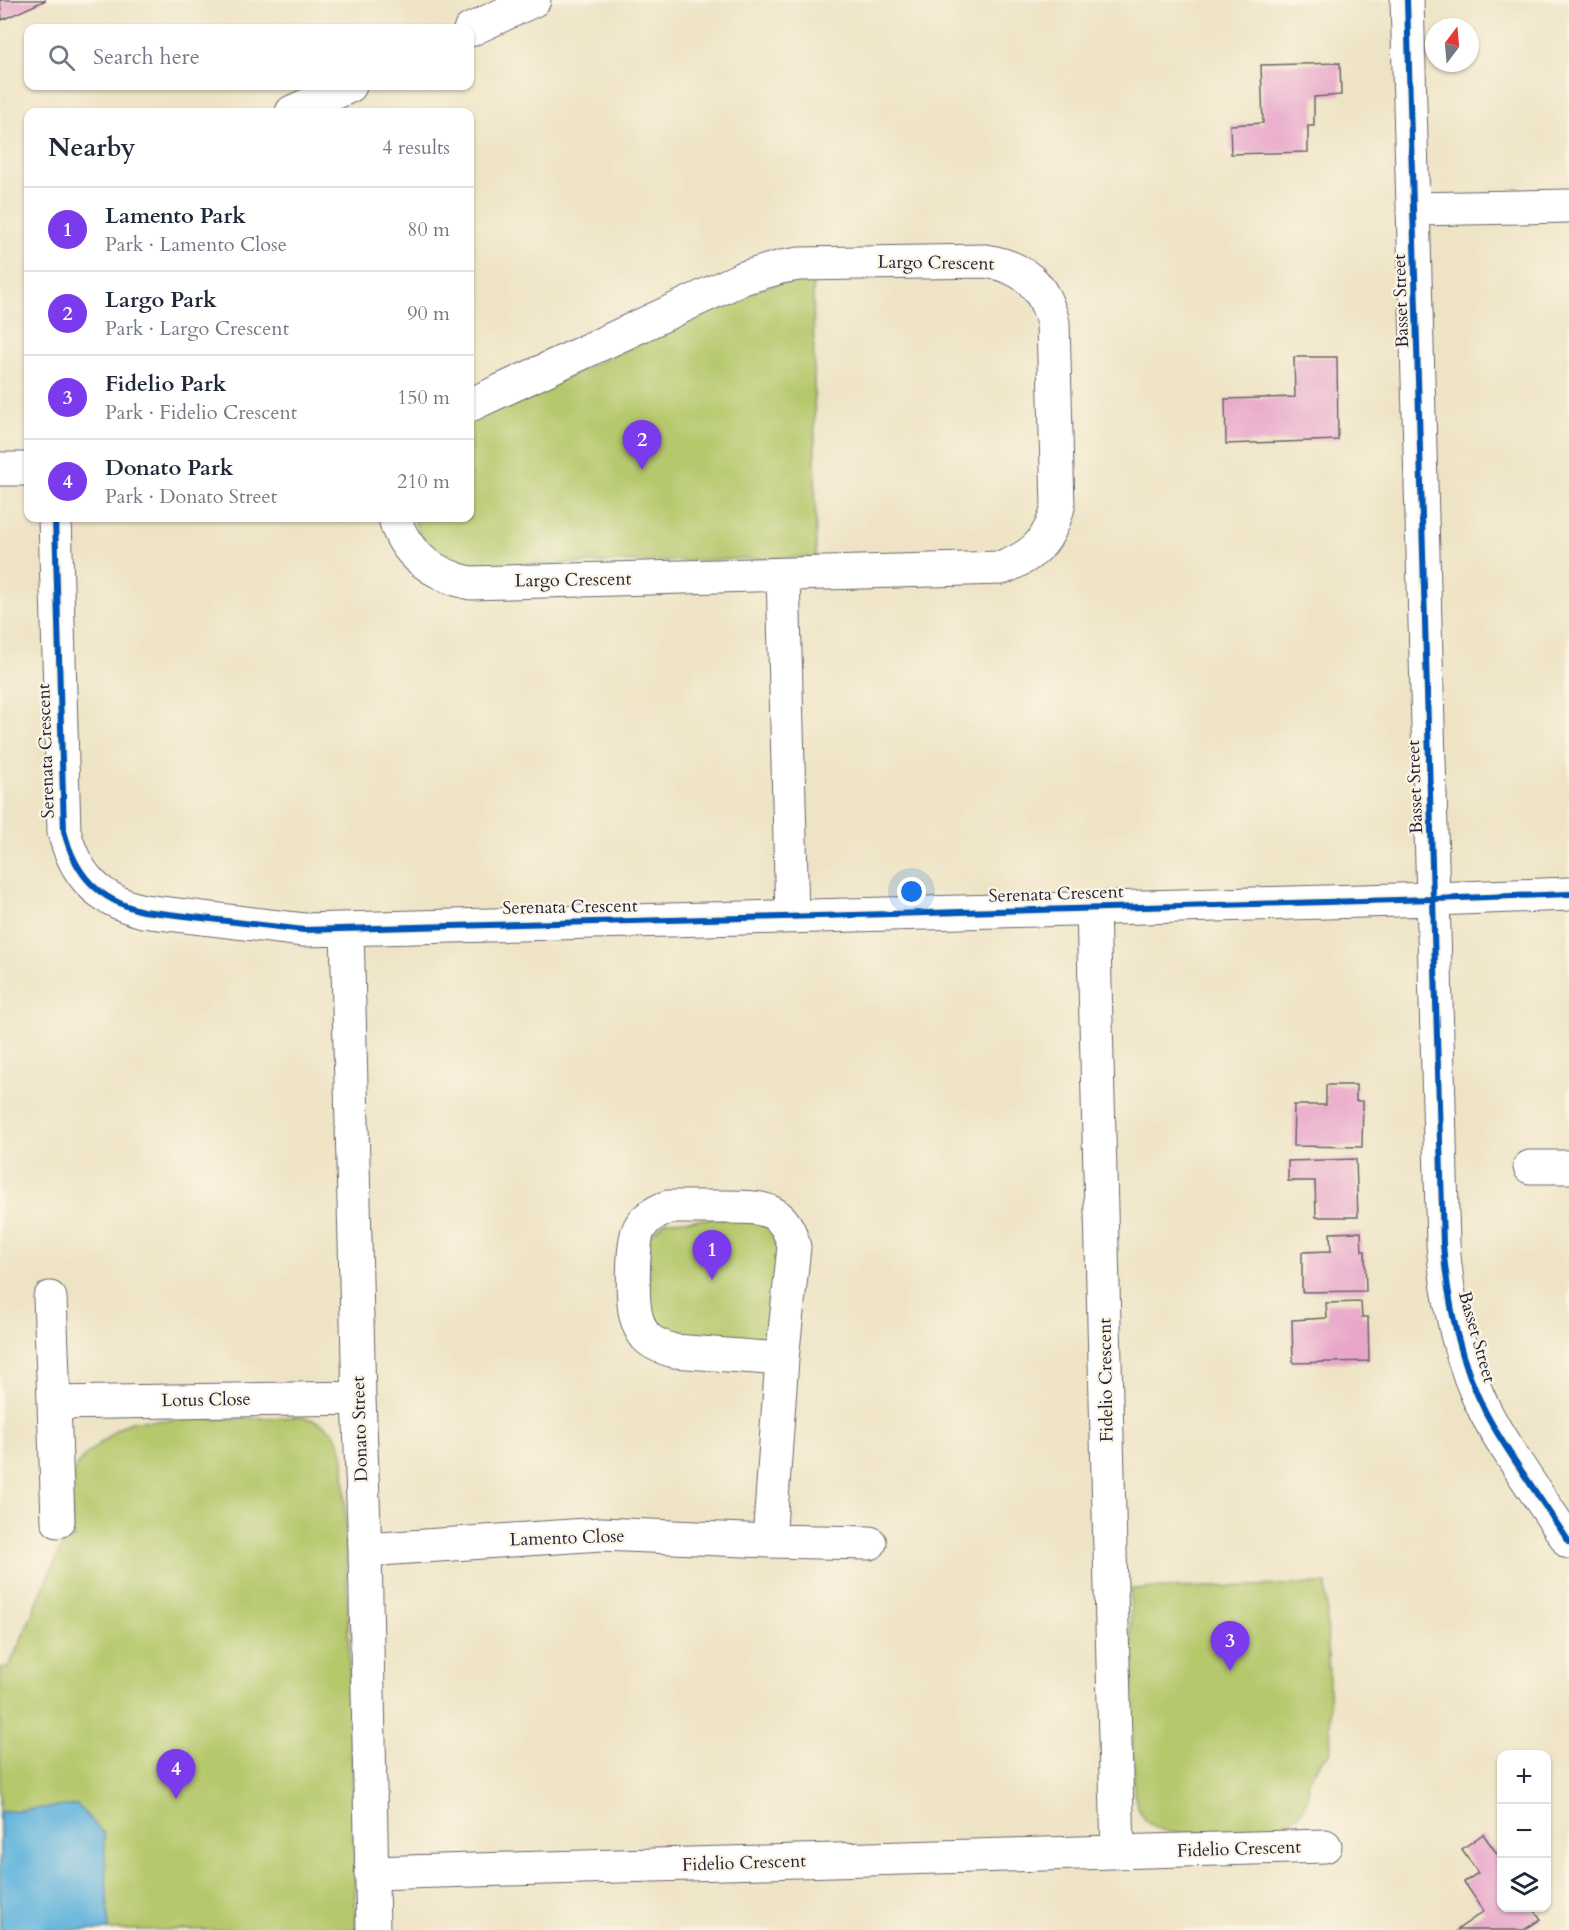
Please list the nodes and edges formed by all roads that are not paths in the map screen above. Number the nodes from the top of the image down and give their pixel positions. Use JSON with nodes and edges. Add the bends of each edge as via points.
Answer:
{"nodes":[{"id":1,"x":534,"y":0,"type":"edge"},
{"id":2,"x":1407,"y":0,"type":"edge"},
{"id":3,"x":474,"y":28,"type":"edge"},
{"id":4,"x":341,"y":90,"type":"edge"},
{"id":5,"x":301,"y":108,"type":"edge"},
{"id":6,"x":1569,"y":206,"type":"edge"},
{"id":7,"x":1413,"y":209,"type":"junction"},
{"id":8,"x":474,"y":403,"type":"edge"},
{"id":9,"x":24,"y":469,"type":"edge"},
{"id":10,"x":0,"y":470,"type":"edge"},
{"id":11,"x":55,"y":522,"type":"edge"},
{"id":12,"x":397,"y":522,"type":"edge"},
{"id":13,"x":783,"y":575,"type":"junction"},
{"id":14,"x":1569,"y":894,"type":"edge"},
{"id":15,"x":1434,"y":899,"type":"junction"},
{"id":16,"x":1093,"y":908,"type":"junction"},
{"id":17,"x":792,"y":916,"type":"junction"},
{"id":18,"x":347,"y":928,"type":"junction"},
{"id":19,"x":1530,"y":1167,"type":"dead end"},
{"id":20,"x":1569,"y":1167,"type":"edge"},
{"id":21,"x":50,"y":1298,"type":"dead end"},
{"id":22,"x":782,"y":1359,"type":"junction"},
{"id":23,"x":359,"y":1398,"type":"junction"},
{"id":24,"x":54,"y":1403,"type":"junction"},
{"id":25,"x":58,"y":1521,"type":"dead end"},
{"id":26,"x":769,"y":1541,"type":"junction"},
{"id":27,"x":1569,"y":1542,"type":"edge"},
{"id":28,"x":870,"y":1544,"type":"dead end"},
{"id":29,"x":365,"y":1550,"type":"junction"},
{"id":30,"x":1325,"y":1846,"type":"dead end"},
{"id":31,"x":1118,"y":1852,"type":"junction"},
{"id":32,"x":371,"y":1873,"type":"junction"},
{"id":33,"x":373,"y":1930,"type":"edge"}],
"edges":[{"from":1,"to":3,"type":"street"},
{"from":2,"to":7,"type":"street","name":"Basset Street"},
{"from":4,"to":5,"type":"street"},
{"from":6,"to":7,"type":"street"},
{"from":7,"to":15,"type":"street","name":"Basset Street"},
{"from":8,"to":13,"type":"street","name":"Largo Crescent","via":[[743,278],[781,267],[986,261],[1025,275],[1043,295],[1053,323],[1058,507],[1045,539],[1033,552],[1002,568]]},
{"from":9,"to":10,"type":"street"},
{"from":11,"to":18,"type":"street","name":"Serenata Crescent","via":[[64,831],[69,852],[80,871],[109,899],[143,911],[304,930]]},
{"from":12,"to":13,"type":"street","name":"Largo Crescent","via":[[418,558],[442,574],[470,583]]},
{"from":13,"to":17,"type":"street"},
{"from":14,"to":15,"type":"street","name":"Serenata Crescent"},
{"from":15,"to":16,"type":"street","name":"Serenata Crescent"},
{"from":15,"to":27,"type":"street","name":"Basset Street","via":[[1443,1244],[1453,1320],[1467,1367],[1495,1430]]},
{"from":16,"to":17,"type":"street","name":"Serenata Crescent"},
{"from":16,"to":31,"type":"street","name":"Fidelio Crescent"},
{"from":17,"to":18,"type":"street","name":"Serenata Crescent"},
{"from":18,"to":23,"type":"street","name":"Donato Street"},
{"from":19,"to":20,"type":"street"},
{"from":21,"to":24,"type":"street"},
{"from":22,"to":22,"type":"street","via":[[674,1352],[647,1338],[635,1313],[634,1247],[646,1220],[668,1207],[757,1206],[785,1223],[794,1247]]},
{"from":22,"to":26,"type":"street"},
{"from":23,"to":24,"type":"street","name":"Lotus Close"},
{"from":23,"to":29,"type":"street","name":"Donato Street"},
{"from":24,"to":25,"type":"street"},
{"from":26,"to":28,"type":"street","name":"Lamento Close"},
{"from":26,"to":29,"type":"street","name":"Lamento Close","via":[[602,1534]]},
{"from":29,"to":32,"type":"street","name":"Donato Street"},
{"from":30,"to":31,"type":"street","name":"Fidelio Crescent"},
{"from":31,"to":32,"type":"street","name":"Fidelio Crescent"},
{"from":32,"to":33,"type":"street","name":"Donato Street"}]}
